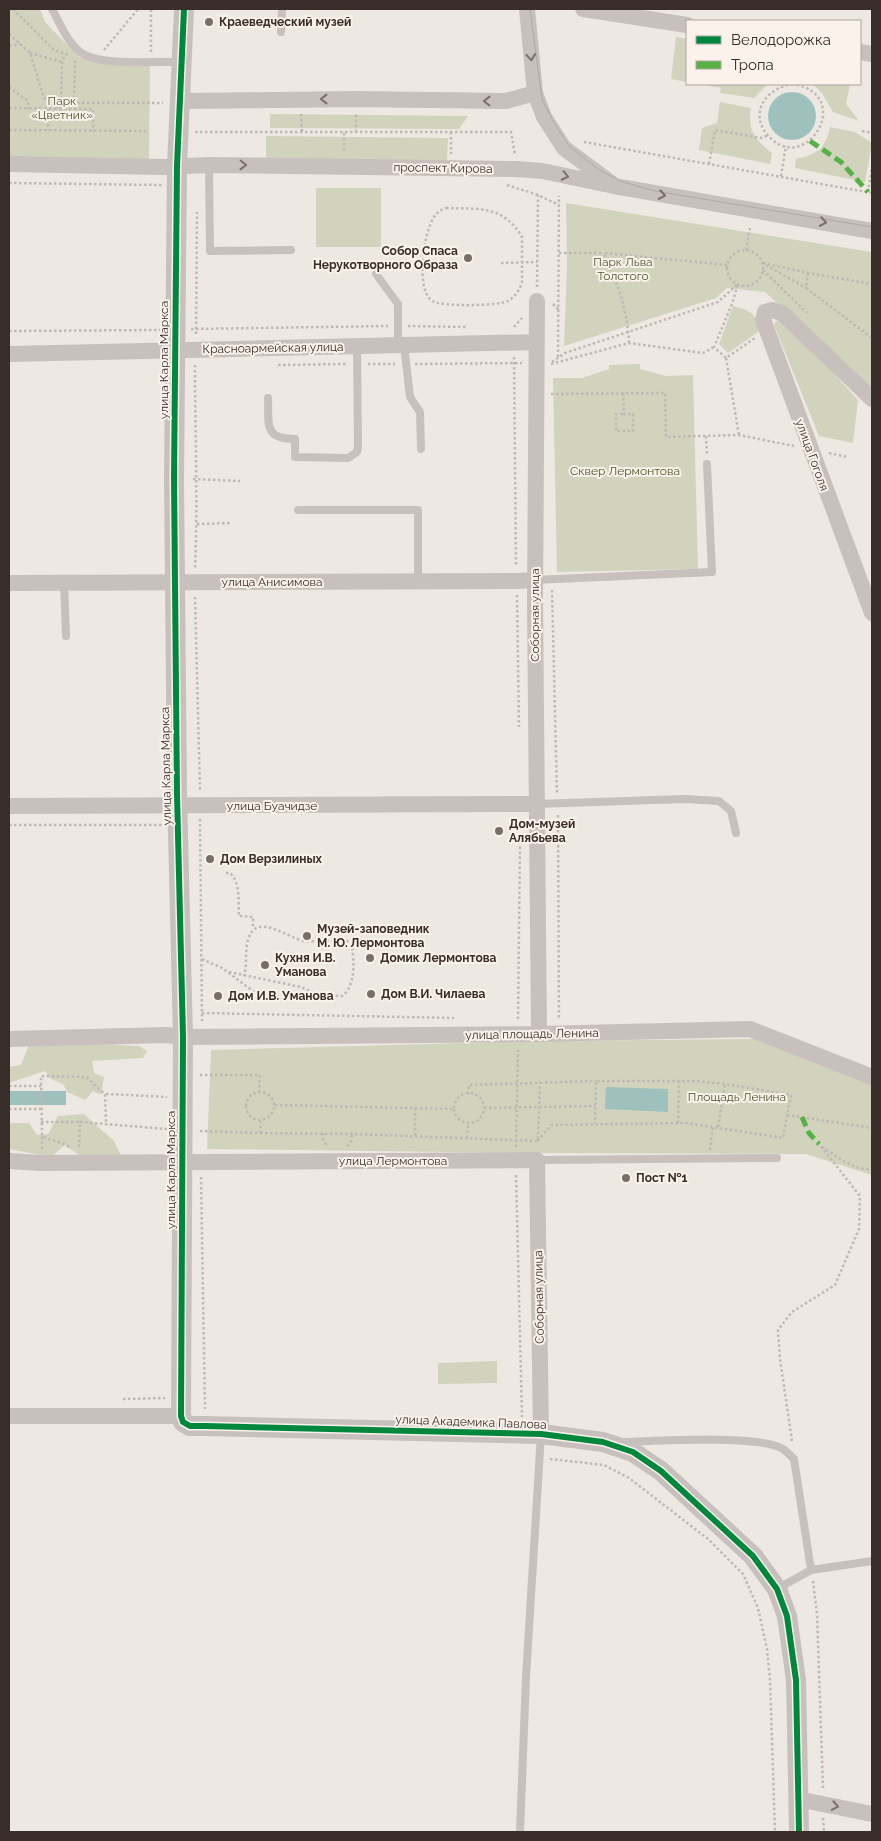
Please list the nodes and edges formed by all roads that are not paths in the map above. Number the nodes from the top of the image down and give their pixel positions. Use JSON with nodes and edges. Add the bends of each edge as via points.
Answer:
{"nodes":[{"id":1,"x":52,"y":9,"type":"edge"},
{"id":2,"x":184,"y":9,"type":"edge"},
{"id":3,"x":282,"y":9,"type":"edge"},
{"id":4,"x":527,"y":9,"type":"edge"},
{"id":5,"x":583,"y":9,"type":"edge"},
{"id":6,"x":686,"y":25,"type":"edge"},
{"id":7,"x":281,"y":32,"type":"dead end"},
{"id":8,"x":182,"y":62,"type":"junction"},
{"id":9,"x":535,"y":93,"type":"junction"},
{"id":10,"x":172,"y":102,"type":"junction"},
{"id":11,"x":9,"y":164,"type":"edge"},
{"id":12,"x":209,"y":165,"type":"junction"},
{"id":13,"x":177,"y":166,"type":"junction"},
{"id":14,"x":614,"y":186,"type":"junction"},
{"id":15,"x":872,"y":231,"type":"edge"},
{"id":16,"x":291,"y":250,"type":"dead end"},
{"id":17,"x":376,"y":274,"type":"dead end"},
{"id":18,"x":537,"y":301,"type":"road end"},
{"id":19,"x":537,"y":342,"type":"junction"},
{"id":20,"x":401,"y":345,"type":"junction"},
{"id":21,"x":357,"y":346,"type":"junction"},
{"id":22,"x":176,"y":350,"type":"junction"},
{"id":23,"x":9,"y":354,"type":"edge"},
{"id":24,"x":268,"y":398,"type":"dead end"},
{"id":25,"x":872,"y":399,"type":"edge"},
{"id":26,"x":421,"y":449,"type":"dead end"},
{"id":27,"x":707,"y":464,"type":"road end"},
{"id":28,"x":298,"y":510,"type":"dead end"},
{"id":29,"x":535,"y":580,"type":"junction"},
{"id":30,"x":64,"y":582,"type":"junction"},
{"id":31,"x":175,"y":582,"type":"junction"},
{"id":32,"x":418,"y":582,"type":"junction"},
{"id":33,"x":9,"y":583,"type":"edge"},
{"id":34,"x":872,"y":613,"type":"edge"},
{"id":35,"x":66,"y":636,"type":"dead end"},
{"id":36,"x":536,"y":804,"type":"junction"},
{"id":37,"x":9,"y":806,"type":"edge"},
{"id":38,"x":178,"y":816,"type":"junction"},
{"id":39,"x":736,"y":833,"type":"dead end"},
{"id":40,"x":539,"y":1034,"type":"junction"},
{"id":41,"x":192,"y":1037,"type":"junction"},
{"id":42,"x":9,"y":1039,"type":"edge"},
{"id":43,"x":872,"y":1077,"type":"edge"},
{"id":44,"x":777,"y":1158,"type":"dead end"},
{"id":45,"x":536,"y":1160,"type":"junction"},
{"id":46,"x":9,"y":1161,"type":"edge"},
{"id":47,"x":192,"y":1162,"type":"junction"},
{"id":48,"x":9,"y":1416,"type":"edge"},
{"id":49,"x":192,"y":1423,"type":"junction"},
{"id":50,"x":533,"y":1434,"type":"junction"},
{"id":51,"x":603,"y":1442,"type":"junction"},
{"id":52,"x":872,"y":1561,"type":"edge"},
{"id":53,"x":811,"y":1570,"type":"junction"},
{"id":54,"x":777,"y":1589,"type":"junction"},
{"id":55,"x":798,"y":1798,"type":"junction"},
{"id":56,"x":872,"y":1814,"type":"edge"},
{"id":57,"x":520,"y":1832,"type":"edge"},
{"id":58,"x":799,"y":1832,"type":"edge"}],
"edges":[{"from":1,"to":8,"type":"lane","via":[[82,54],[102,60]]},
{"from":2,"to":8,"type":"street","name":"улица Карла Маркса"},
{"from":3,"to":7,"type":"lane"},
{"from":4,"to":9,"type":"street","one_way":true},
{"from":5,"to":6,"type":"street"},
{"from":8,"to":10,"type":"street","name":"улица Карла Маркса"},
{"from":9,"to":10,"type":"street","one_way":true,"via":[[506,101]]},
{"from":9,"to":14,"type":"street","via":[[544,118],[564,148]]},
{"from":10,"to":13,"type":"street","name":"улица Карла Маркса"},
{"from":11,"to":13,"type":"street","name":"проспект Кирова"},
{"from":12,"to":13,"type":"street","name":"проспект Кирова"},
{"from":12,"to":14,"type":"street","name":"проспект Кирова","one_way":true,"via":[[516,169]]},
{"from":12,"to":16,"type":"lane","via":[[210,251]]},
{"from":13,"to":22,"type":"street","name":"улица Карла Маркса"},
{"from":14,"to":15,"type":"street","name":"проспект Кирова","one_way":true},
{"from":17,"to":20,"type":"lane","via":[[398,304]]},
{"from":18,"to":19,"type":"street","name":"Соборная улица"},
{"from":19,"to":20,"type":"street","name":"Красноармейская улица","via":[[514,335]]},
{"from":19,"to":29,"type":"street","name":"Соборная улица"},
{"from":20,"to":21,"type":"street","name":"Красноармейская улица"},
{"from":20,"to":26,"type":"lane","via":[[407,364],[410,397],[420,412]]},
{"from":21,"to":22,"type":"street","name":"Красноармейская улица"},
{"from":21,"to":24,"type":"lane","via":[[358,446],[348,458],[295,457],[295,439],[281,439],[272,434]]},
{"from":22,"to":23,"type":"street","name":"Красноармейская улица"},
{"from":22,"to":31,"type":"street","name":"улица Карла Маркса"},
{"from":25,"to":34,"type":"street","name":"улица Гоголя","via":[[782,313],[765,312],[763,320]]},
{"from":27,"to":29,"type":"lane","via":[[712,572]]},
{"from":28,"to":32,"type":"lane","via":[[418,510]]},
{"from":29,"to":32,"type":"street","name":"улица Анисимова"},
{"from":29,"to":36,"type":"street","name":"Соборная улица"},
{"from":30,"to":31,"type":"street","name":"улица Анисимова"},
{"from":30,"to":33,"type":"street","name":"улица Анисимова"},
{"from":30,"to":35,"type":"lane"},
{"from":31,"to":32,"type":"street","name":"улица Анисимова"},
{"from":31,"to":38,"type":"street","name":"улица Карла Маркса"},
{"from":36,"to":38,"type":"street","name":"улица Буачидзе","via":[[200,806]]},
{"from":36,"to":39,"type":"lane","via":[[684,798],[719,801],[731,811]]},
{"from":36,"to":40,"type":"street","name":"Соборная улица"},
{"from":37,"to":38,"type":"street","name":"улица Буачидзе"},
{"from":38,"to":41,"type":"street","name":"улица Карла Маркса"},
{"from":40,"to":41,"type":"street","name":"улица площадь Ленина"},
{"from":40,"to":43,"type":"street","name":"улица площадь Ленина","via":[[750,1029]]},
{"from":41,"to":42,"type":"street"},
{"from":41,"to":47,"type":"street","name":"улица Карла Маркса","via":[[191,1076],[183,1130]]},
{"from":44,"to":45,"type":"lane","name":"улица Лермонтова"},
{"from":45,"to":47,"type":"street","name":"улица Лермонтова"},
{"from":45,"to":50,"type":"street","name":"Соборная улица"},
{"from":46,"to":47,"type":"street","name":"улица Лермонтова"},
{"from":47,"to":49,"type":"street","name":"улица Карла Маркса"},
{"from":48,"to":49,"type":"street","name":"улица Академика Павлова"},
{"from":49,"to":50,"type":"street","name":"улица Академика Павлова"},
{"from":50,"to":51,"type":"street","name":"улица Академика Павлова"},
{"from":50,"to":57,"type":"lane","via":[[540,1458]]},
{"from":51,"to":53,"type":"lane","via":[[724,1440],[761,1442],[782,1448],[794,1459]]},
{"from":51,"to":54,"type":"street","name":"улица Академика Павлова","via":[[633,1452],[661,1471],[753,1556]]},
{"from":52,"to":53,"type":"lane"},
{"from":53,"to":54,"type":"lane"},
{"from":54,"to":55,"type":"street","name":"улица Академика Павлова","via":[[787,1616],[796,1680]]},
{"from":55,"to":56,"type":"street","one_way":true},
{"from":55,"to":58,"type":"street","name":"улица Академика Павлова"}]}
